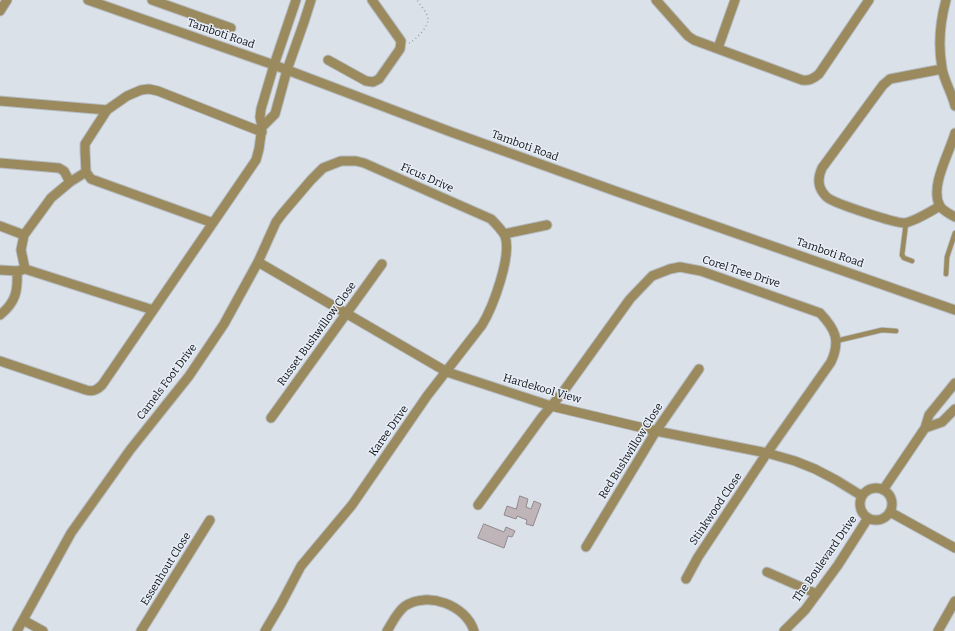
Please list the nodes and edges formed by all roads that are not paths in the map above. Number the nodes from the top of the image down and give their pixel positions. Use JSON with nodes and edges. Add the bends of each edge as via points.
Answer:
{"nodes":[{"id":1,"x":7,"y":0,"type":"edge"},
{"id":2,"x":88,"y":0,"type":"edge"},
{"id":3,"x":152,"y":0,"type":"edge"},
{"id":4,"x":296,"y":0,"type":"edge"},
{"id":5,"x":311,"y":0,"type":"edge"},
{"id":6,"x":372,"y":0,"type":"edge"},
{"id":7,"x":656,"y":0,"type":"edge"},
{"id":8,"x":735,"y":0,"type":"edge"},
{"id":9,"x":869,"y":0,"type":"edge"},
{"id":10,"x":946,"y":0,"type":"edge"},
{"id":11,"x":169,"y":3,"type":"edge"},
{"id":12,"x":0,"y":11,"type":"edge"},
{"id":13,"x":231,"y":28,"type":"dead end"},
{"id":14,"x":718,"y":48,"type":"junction"},
{"id":15,"x":328,"y":60,"type":"dead end"},
{"id":16,"x":274,"y":65,"type":"junction"},
{"id":17,"x":942,"y":69,"type":"junction"},
{"id":18,"x":287,"y":70,"type":"junction"},
{"id":19,"x":0,"y":101,"type":"edge"},
{"id":20,"x":955,"y":106,"type":"edge"},
{"id":21,"x":108,"y":110,"type":"junction"},
{"id":22,"x":262,"y":130,"type":"junction"},
{"id":23,"x":955,"y":133,"type":"edge"},
{"id":24,"x":0,"y":163,"type":"edge"},
{"id":25,"x":333,"y":163,"type":"joint"},
{"id":26,"x":86,"y":172,"type":"junction"},
{"id":27,"x":70,"y":182,"type":"junction"},
{"id":28,"x":940,"y":206,"type":"junction"},
{"id":29,"x":955,"y":217,"type":"edge"},
{"id":30,"x":213,"y":223,"type":"junction"},
{"id":31,"x":906,"y":223,"type":"junction"},
{"id":32,"x":547,"y":225,"type":"dead end"},
{"id":33,"x":0,"y":226,"type":"edge"},
{"id":34,"x":955,"y":233,"type":"edge"},
{"id":35,"x":504,"y":234,"type":"junction"},
{"id":36,"x":24,"y":235,"type":"junction"},
{"id":37,"x":912,"y":260,"type":"dead end"},
{"id":38,"x":258,"y":262,"type":"junction"},
{"id":39,"x":382,"y":264,"type":"dead end"},
{"id":40,"x":0,"y":270,"type":"edge"},
{"id":41,"x":21,"y":270,"type":"junction"},
{"id":42,"x":946,"y":274,"type":"dead end"},
{"id":43,"x":153,"y":310,"type":"junction"},
{"id":44,"x":955,"y":310,"type":"edge"},
{"id":45,"x":346,"y":313,"type":"junction"},
{"id":46,"x":0,"y":315,"type":"edge"},
{"id":47,"x":896,"y":331,"type":"dead end"},
{"id":48,"x":836,"y":341,"type":"junction"},
{"id":49,"x":0,"y":361,"type":"edge"},
{"id":50,"x":699,"y":369,"type":"dead end"},
{"id":51,"x":447,"y":372,"type":"junction"},
{"id":52,"x":954,"y":385,"type":"edge"},
{"id":53,"x":551,"y":406,"type":"junction"},
{"id":54,"x":955,"y":409,"type":"edge"},
{"id":55,"x":271,"y":418,"type":"dead end"},
{"id":56,"x":925,"y":428,"type":"junction"},
{"id":57,"x":656,"y":431,"type":"junction"},
{"id":58,"x":767,"y":453,"type":"junction"},
{"id":59,"x":883,"y":490,"type":"junction"},
{"id":60,"x":862,"y":496,"type":"junction"},
{"id":61,"x":478,"y":505,"type":"dead end"},
{"id":62,"x":890,"y":512,"type":"junction"},
{"id":63,"x":868,"y":518,"type":"junction"},
{"id":64,"x":210,"y":520,"type":"dead end"},
{"id":65,"x":586,"y":547,"type":"dead end"},
{"id":66,"x":955,"y":548,"type":"edge"},
{"id":67,"x":767,"y":572,"type":"dead end"},
{"id":68,"x":686,"y":579,"type":"dead end"},
{"id":69,"x":817,"y":594,"type":"junction"},
{"id":70,"x":955,"y":601,"type":"edge"},
{"id":71,"x":22,"y":620,"type":"junction"},
{"id":72,"x":17,"y":631,"type":"edge"},
{"id":73,"x":43,"y":631,"type":"edge"},
{"id":74,"x":141,"y":631,"type":"edge"},
{"id":75,"x":265,"y":631,"type":"edge"},
{"id":76,"x":387,"y":631,"type":"edge"},
{"id":77,"x":474,"y":631,"type":"edge"},
{"id":78,"x":784,"y":631,"type":"edge"},
{"id":79,"x":938,"y":631,"type":"edge"}],
"edges":[{"from":1,"to":12,"type":"street"},
{"from":2,"to":16,"type":"street","name":"Tamboti Road"},
{"from":3,"to":11,"type":"street"},
{"from":4,"to":16,"type":"street"},
{"from":5,"to":18,"type":"street"},
{"from":6,"to":15,"type":"street","via":[[401,39],[401,46],[379,79],[373,82],[363,80]]},
{"from":7,"to":14,"type":"street","via":[[688,36]]},
{"from":8,"to":14,"type":"street"},
{"from":9,"to":14,"type":"street","via":[[819,74],[808,81]]},
{"from":10,"to":17,"type":"street","via":[[940,33]]},
{"from":11,"to":13,"type":"street"},
{"from":16,"to":18,"type":"street","name":"Tamboti Road"},
{"from":16,"to":22,"type":"street","via":[[261,109]]},
{"from":17,"to":20,"type":"street"},
{"from":17,"to":31,"type":"street","via":[[890,79],[883,85],[822,168],[818,178],[820,188],[828,198],[892,221]]},
{"from":18,"to":22,"type":"street","via":[[274,114]]},
{"from":18,"to":44,"type":"street","name":"Tamboti Road","via":[[618,192]]},
{"from":19,"to":21,"type":"street"},
{"from":21,"to":22,"type":"street","via":[[127,96],[149,89]]},
{"from":21,"to":26,"type":"street","via":[[86,144]]},
{"from":22,"to":30,"type":"street","via":[[256,160]]},
{"from":23,"to":28,"type":"street","via":[[939,179]]},
{"from":24,"to":27,"type":"street","via":[[59,168],[64,171]]},
{"from":25,"to":35,"type":"street","name":"Ficus Drive","via":[[349,160],[364,163],[491,220]]},
{"from":25,"to":38,"type":"street","name":"Camels Foot Drive","via":[[323,168],[282,214]]},
{"from":26,"to":27,"type":"street"},
{"from":26,"to":30,"type":"street","via":[[95,181]]},
{"from":27,"to":36,"type":"street","via":[[51,198]]},
{"from":28,"to":29,"type":"street"},
{"from":28,"to":31,"type":"street"},
{"from":30,"to":43,"type":"street"},
{"from":31,"to":37,"type":"lane","via":[[902,255]]},
{"from":32,"to":35,"type":"street"},
{"from":33,"to":36,"type":"street"},
{"from":34,"to":42,"type":"lane","via":[[947,256]]},
{"from":35,"to":51,"type":"street","name":"Karee Drive","via":[[506,259],[489,312]]},
{"from":36,"to":41,"type":"street"},
{"from":38,"to":45,"type":"street","name":"Hardekool View"},
{"from":38,"to":71,"type":"street","name":"Camels Foot Drive","via":[[224,324],[189,376],[130,450],[71,532]]},
{"from":39,"to":45,"type":"street","name":"Russet Bushwillow Close"},
{"from":40,"to":41,"type":"street"},
{"from":41,"to":43,"type":"street"},
{"from":41,"to":46,"type":"street","via":[[15,296]]},
{"from":43,"to":49,"type":"street","via":[[97,390],[86,390]]},
{"from":45,"to":51,"type":"street","name":"Hardekool View"},
{"from":45,"to":55,"type":"street","name":"Russet Bushwillow Close"},
{"from":47,"to":48,"type":"lane","via":[[882,330]]},
{"from":48,"to":53,"type":"street","name":"Corel Tree Drive","via":[[830,324],[820,313],[810,308],[701,271],[670,268],[652,276],[630,299]]},
{"from":48,"to":58,"type":"street","via":[[835,354],[831,362]]},
{"from":50,"to":57,"type":"street","name":"Red Bushwillow Close"},
{"from":51,"to":53,"type":"street","name":"Hardekool View"},
{"from":51,"to":75,"type":"street","name":"Karee Drive","via":[[427,396],[352,505],[301,566]]},
{"from":52,"to":56,"type":"street","via":[[929,415]]},
{"from":53,"to":57,"type":"street","name":"Hardekool View"},
{"from":53,"to":61,"type":"street","name":"Corel Tree Drive"},
{"from":54,"to":56,"type":"street","via":[[942,422]]},
{"from":56,"to":59,"type":"street"},
{"from":57,"to":58,"type":"street","name":"Hardekool View"},
{"from":57,"to":65,"type":"street","name":"Red Bushwillow Close"},
{"from":58,"to":60,"type":"street","name":"Hardekool View","via":[[815,469]]},
{"from":58,"to":68,"type":"street","name":"Stinkwood Close"},
{"from":59,"to":60,"type":"street","via":[[872,488]]},
{"from":59,"to":62,"type":"street","via":[[892,502]]},
{"from":60,"to":63,"type":"street","name":"The Boulevard Drive","via":[[861,509]]},
{"from":62,"to":63,"type":"street","name":"The Boulevard Drive","via":[[877,520]]},
{"from":62,"to":66,"type":"street"},
{"from":63,"to":69,"type":"street","name":"The Boulevard Drive"},
{"from":64,"to":74,"type":"street","name":"Essenhout Close"},
{"from":67,"to":69,"type":"street"},
{"from":69,"to":78,"type":"street","name":"The Boulevard Drive"},
{"from":70,"to":79,"type":"street"},
{"from":71,"to":72,"type":"street","name":"Camels Foot Drive"},
{"from":71,"to":73,"type":"street"},
{"from":76,"to":77,"type":"street","via":[[401,610],[408,604],[422,600],[437,601],[456,609],[466,616]]}]}
